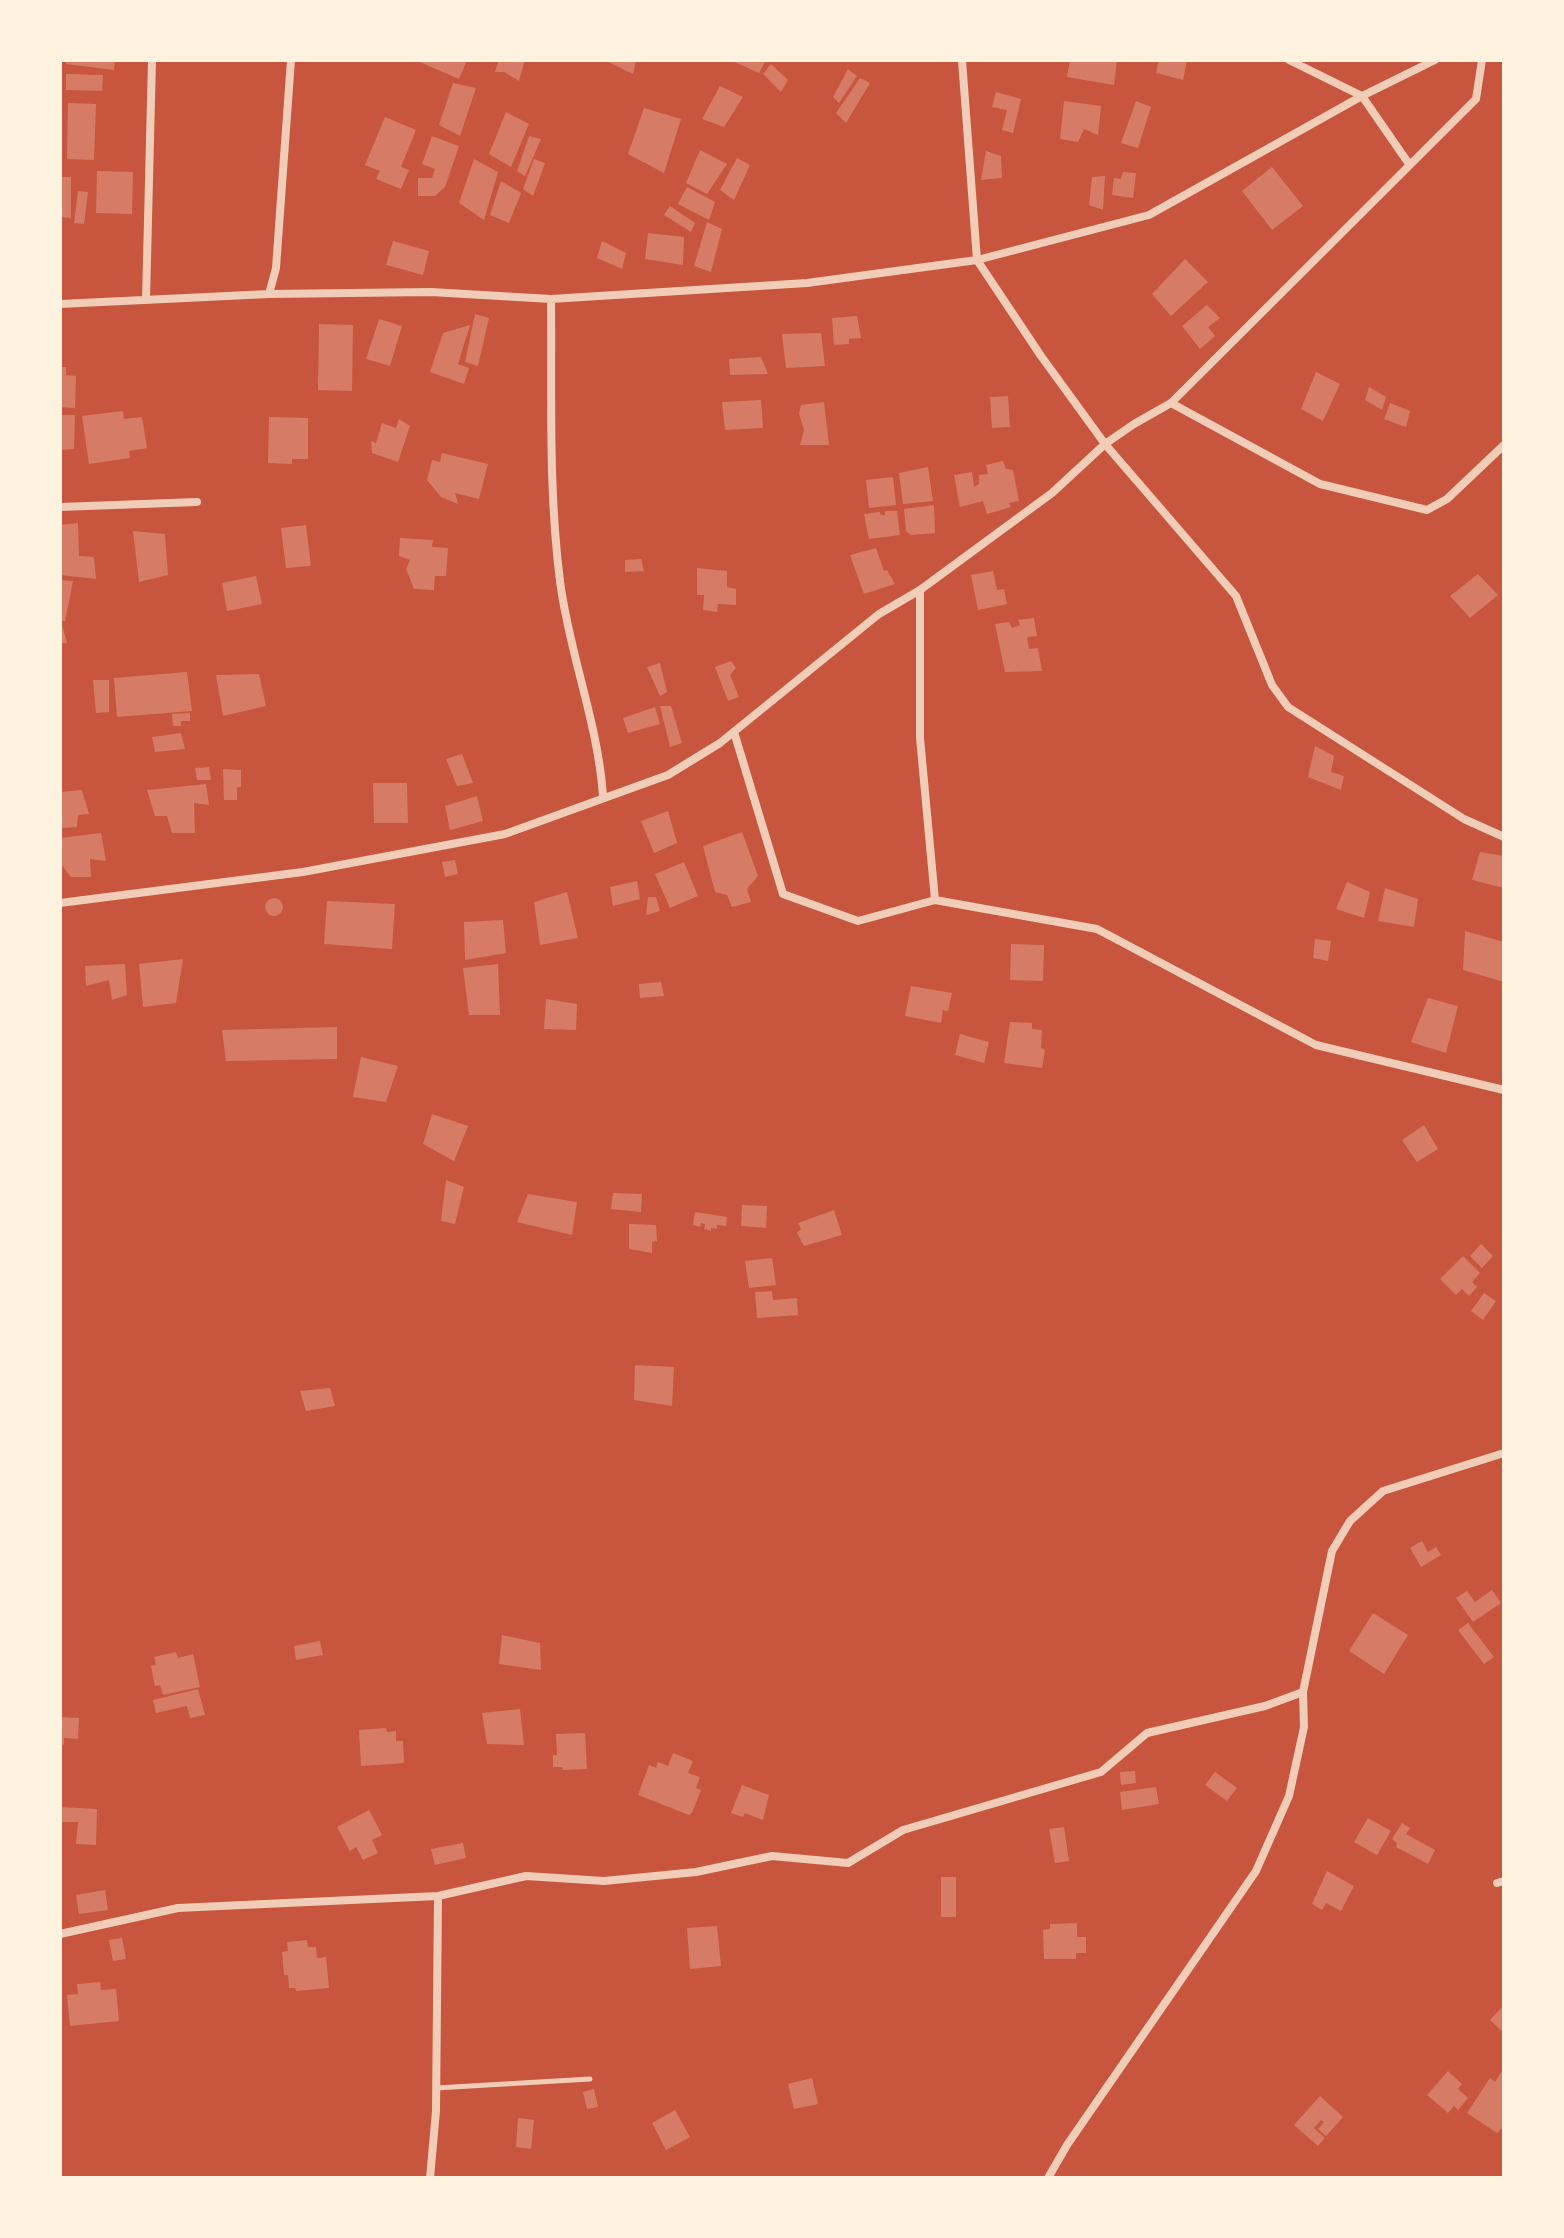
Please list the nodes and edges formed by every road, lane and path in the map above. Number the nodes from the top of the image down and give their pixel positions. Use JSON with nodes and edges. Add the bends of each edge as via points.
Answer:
{"nodes":[{"id":1,"x":152,"y":60,"type":"edge"},
{"id":2,"x":291,"y":60,"type":"edge"},
{"id":3,"x":962,"y":60,"type":"edge"},
{"id":4,"x":1289,"y":60,"type":"edge"},
{"id":5,"x":1435,"y":60,"type":"edge"},
{"id":6,"x":1482,"y":60,"type":"edge"},
{"id":7,"x":1362,"y":96,"type":"junction"},
{"id":8,"x":1409,"y":164,"type":"junction"},
{"id":9,"x":977,"y":260,"type":"junction"},
{"id":10,"x":269,"y":294,"type":"junction"},
{"id":11,"x":551,"y":299,"type":"junction"},
{"id":12,"x":146,"y":300,"type":"junction"},
{"id":13,"x":60,"y":304,"type":"edge"},
{"id":14,"x":1171,"y":403,"type":"junction"},
{"id":15,"x":1105,"y":444,"type":"junction"},
{"id":16,"x":1504,"y":445,"type":"edge"},
{"id":17,"x":197,"y":502,"type":"dead end"},
{"id":18,"x":60,"y":507,"type":"edge"},
{"id":19,"x":920,"y":590,"type":"junction"},
{"id":20,"x":734,"y":732,"type":"junction"},
{"id":21,"x":603,"y":796,"type":"junction"},
{"id":22,"x":1504,"y":837,"type":"edge"},
{"id":23,"x":935,"y":900,"type":"junction"},
{"id":24,"x":60,"y":903,"type":"edge"},
{"id":25,"x":1504,"y":1090,"type":"edge"},
{"id":26,"x":1504,"y":1453,"type":"edge"},
{"id":27,"x":1303,"y":1692,"type":"junction"},
{"id":28,"x":438,"y":1896,"type":"junction"},
{"id":29,"x":60,"y":1934,"type":"edge"},
{"id":30,"x":590,"y":2079,"type":"dead end"},
{"id":31,"x":436,"y":2088,"type":"junction"},
{"id":32,"x":430,"y":2178,"type":"edge"},
{"id":33,"x":1048,"y":2178,"type":"edge"}],
"edges":[{"from":1,"to":12,"type":"street"},
{"from":2,"to":10,"type":"street","via":[[276,268]]},
{"from":3,"to":9,"type":"street"},
{"from":4,"to":7,"type":"street"},
{"from":5,"to":7,"type":"street"},
{"from":6,"to":8,"type":"street","via":[[1476,99]]},
{"from":7,"to":8,"type":"street"},
{"from":7,"to":9,"type":"street","via":[[1149,215]]},
{"from":8,"to":14,"type":"street"},
{"from":9,"to":11,"type":"street","via":[[807,283]]},
{"from":9,"to":15,"type":"street"},
{"from":10,"to":11,"type":"street","via":[[431,292]]},
{"from":10,"to":12,"type":"street"},
{"from":11,"to":21,"type":"street","via":[[560,583],[601,763]]},
{"from":12,"to":13,"type":"street"},
{"from":14,"to":15,"type":"street"},
{"from":14,"to":16,"type":"street","via":[[1320,484],[1427,510],[1447,499]]},
{"from":15,"to":19,"type":"street","via":[[1052,493]]},
{"from":15,"to":22,"type":"street","via":[[1236,596],[1272,685],[1288,707],[1464,819]]},
{"from":17,"to":18,"type":"street"},
{"from":19,"to":20,"type":"street","via":[[879,614]]},
{"from":19,"to":23,"type":"street","via":[[920,738]]},
{"from":20,"to":21,"type":"street","via":[[668,775]]},
{"from":20,"to":23,"type":"street","via":[[783,894],[858,921]]},
{"from":21,"to":24,"type":"street","via":[[505,834],[303,872]]},
{"from":23,"to":25,"type":"street","via":[[1097,929],[1316,1045]]},
{"from":26,"to":27,"type":"street","via":[[1383,1491],[1350,1521],[1332,1551]]},
{"from":27,"to":28,"type":"street","via":[[1147,1733],[1101,1772],[903,1830],[848,1863],[772,1856],[696,1872],[604,1881],[526,1876]]},
{"from":27,"to":33,"type":"street","via":[[1303,1740],[1289,1796],[1256,1871]]},
{"from":28,"to":29,"type":"street","via":[[178,1908]]},
{"from":28,"to":31,"type":"street"},
{"from":30,"to":31,"type":"lane"},
{"from":31,"to":32,"type":"street"}]}
